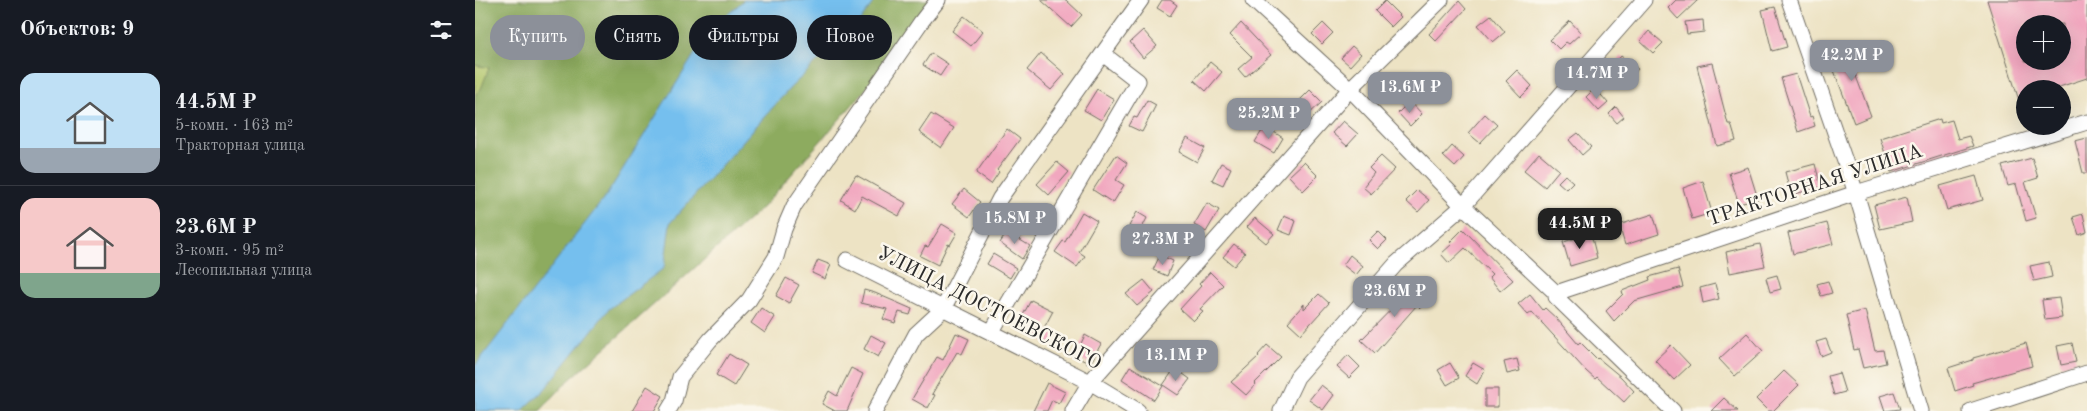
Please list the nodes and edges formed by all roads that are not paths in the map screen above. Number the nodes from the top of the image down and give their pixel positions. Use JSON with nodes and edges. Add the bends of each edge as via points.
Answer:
{"nodes":[{"id":1,"x":938,"y":0,"type":"edge"},
{"id":2,"x":1141,"y":0,"type":"edge"},
{"id":3,"x":1253,"y":0,"type":"edge"},
{"id":4,"x":1441,"y":0,"type":"edge"},
{"id":5,"x":1644,"y":0,"type":"edge"},
{"id":6,"x":1789,"y":0,"type":"edge"},
{"id":7,"x":1103,"y":54,"type":"junction"},
{"id":8,"x":1350,"y":89,"type":"junction"},
{"id":9,"x":2087,"y":122,"type":"edge"},
{"id":10,"x":1856,"y":193,"type":"junction"},
{"id":11,"x":1463,"y":206,"type":"junction"},
{"id":12,"x":847,"y":260,"type":"dead end"},
{"id":13,"x":1556,"y":293,"type":"junction"},
{"id":14,"x":943,"y":309,"type":"junction"},
{"id":15,"x":992,"y":331,"type":"junction"},
{"id":16,"x":2087,"y":373,"type":"edge"},
{"id":17,"x":1090,"y":382,"type":"junction"},
{"id":18,"x":668,"y":411,"type":"edge"},
{"id":19,"x":875,"y":411,"type":"edge"},
{"id":20,"x":1073,"y":411,"type":"edge"},
{"id":21,"x":1138,"y":411,"type":"edge"},
{"id":22,"x":1281,"y":411,"type":"edge"},
{"id":23,"x":1673,"y":411,"type":"edge"},
{"id":24,"x":1921,"y":411,"type":"edge"},
{"id":25,"x":1971,"y":411,"type":"edge"}],
"edges":[{"from":1,"to":18,"type":"street","via":[[794,206],[776,257],[749,300],[680,377],[674,402]]},
{"from":2,"to":7,"type":"street"},
{"from":3,"to":8,"type":"street"},
{"from":4,"to":8,"type":"street"},
{"from":5,"to":11,"type":"street"},
{"from":6,"to":10,"type":"street"},
{"from":7,"to":14,"type":"street","via":[[1000,198]]},
{"from":7,"to":15,"type":"street","via":[[1138,81]]},
{"from":8,"to":11,"type":"street"},
{"from":8,"to":17,"type":"street"},
{"from":9,"to":10,"type":"street","name":"ТРАКТОРНАЯ УЛИЦА"},
{"from":10,"to":13,"type":"street","name":"ТРАКТОРНАЯ УЛИЦА"},
{"from":10,"to":24,"type":"street"},
{"from":11,"to":13,"type":"street"},
{"from":11,"to":22,"type":"street","via":[[1396,264],[1297,377]]},
{"from":12,"to":14,"type":"street","name":"УЛИЦА ДОСТОЕВСКОГО"},
{"from":13,"to":23,"type":"street","via":[[1556,297]]},
{"from":14,"to":15,"type":"street","name":"УЛИЦА ДОСТОЕВСКОГО"},
{"from":14,"to":19,"type":"street","via":[[916,334]]},
{"from":15,"to":17,"type":"street","name":"УЛИЦА ДОСТОЕВСКОГО"},
{"from":16,"to":25,"type":"street"},
{"from":17,"to":20,"type":"street"},
{"from":17,"to":21,"type":"street","name":"УЛИЦА ДОСТОЕВСКОГО"}]}
